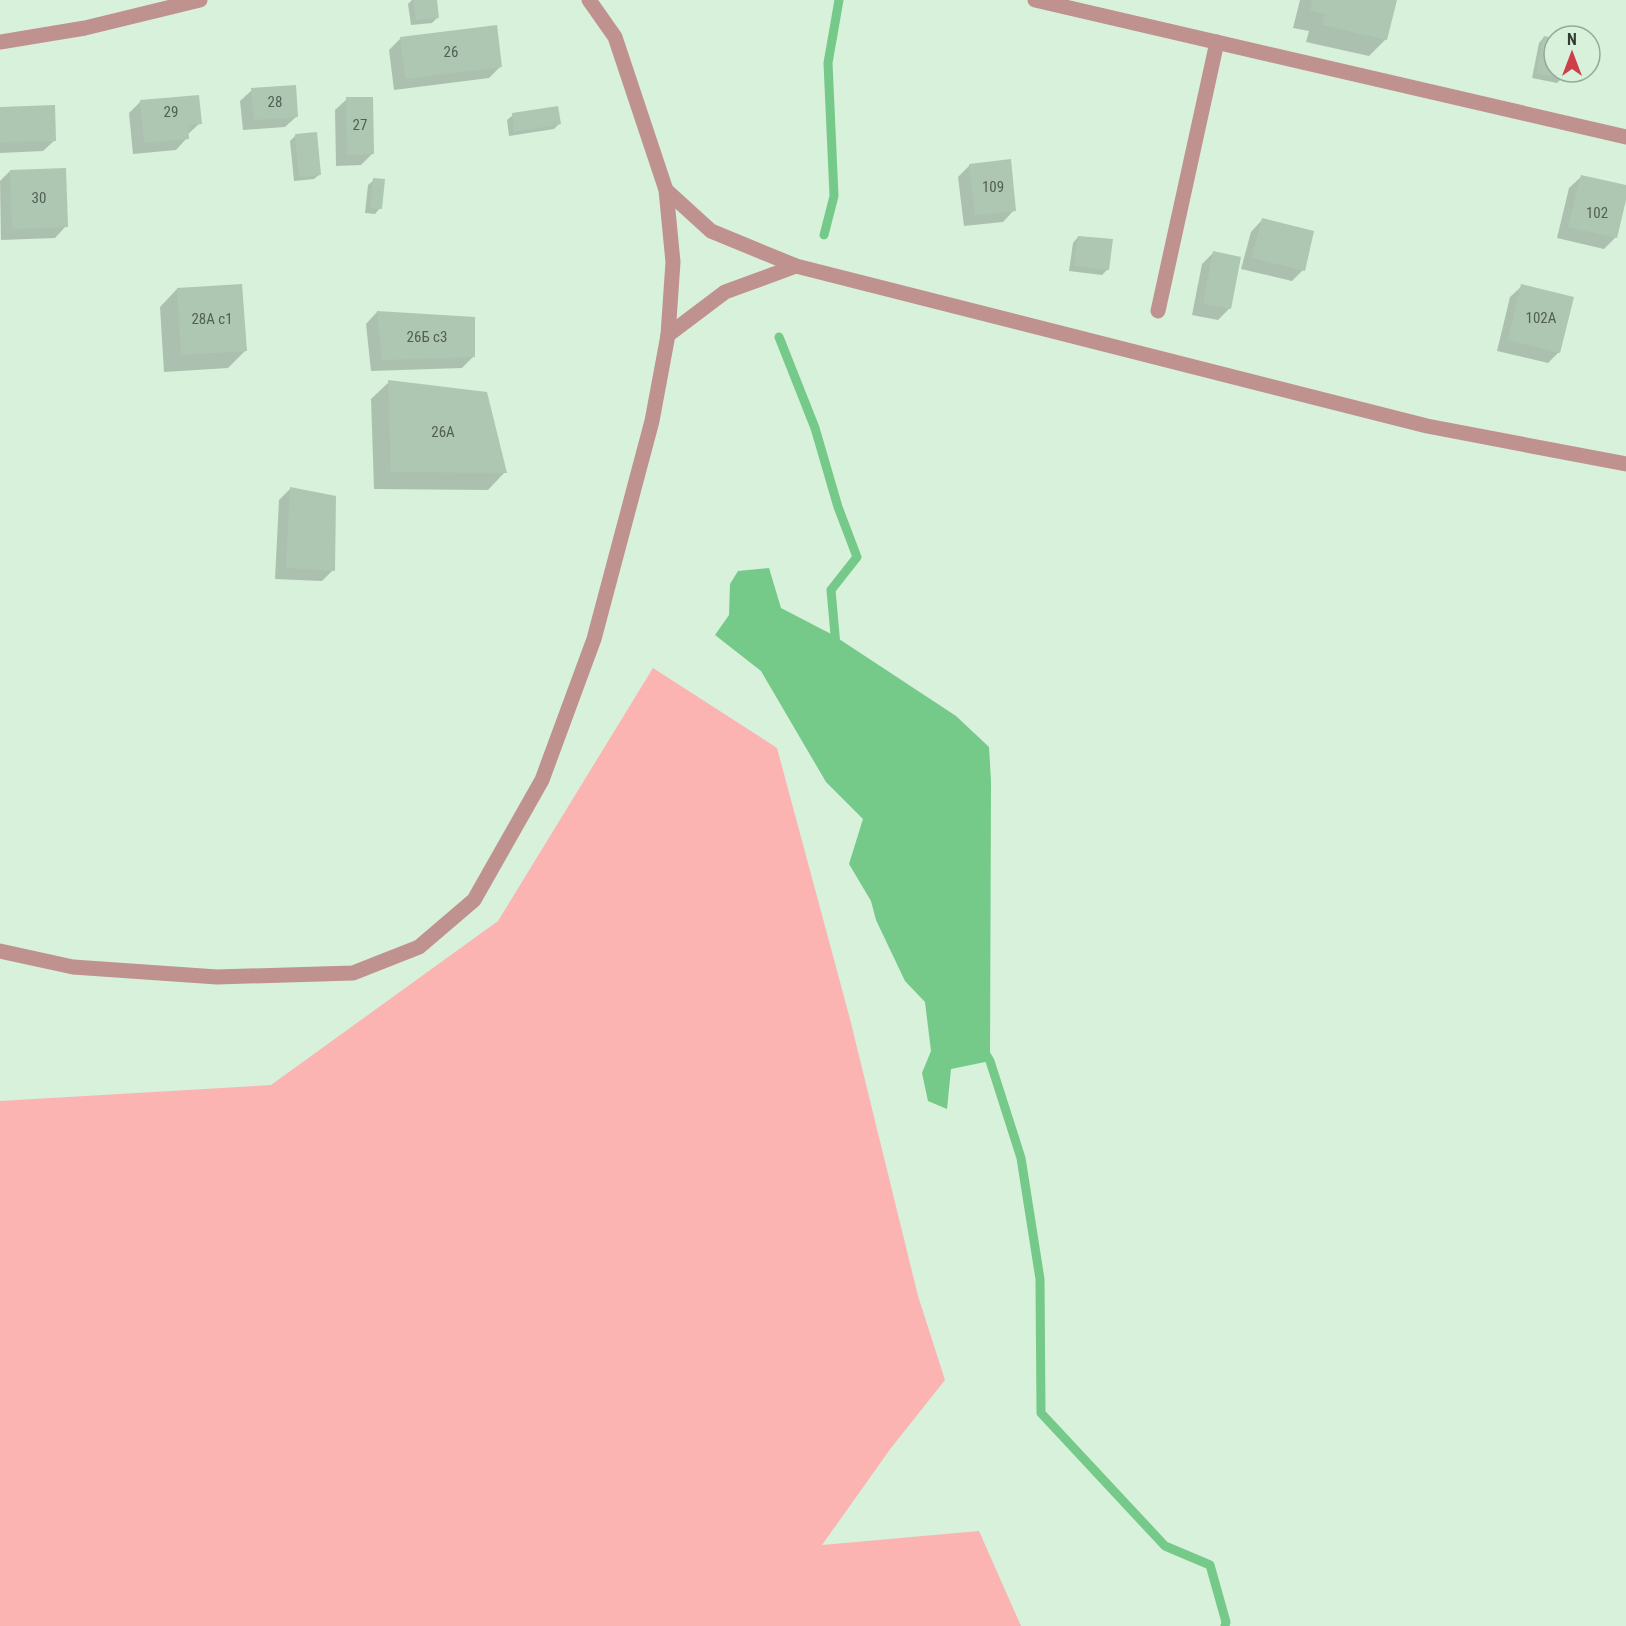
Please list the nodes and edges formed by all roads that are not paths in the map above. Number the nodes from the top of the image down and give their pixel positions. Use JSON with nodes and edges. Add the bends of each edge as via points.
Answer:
{"nodes":[{"id":1,"x":200,"y":0,"type":"edge"},
{"id":2,"x":589,"y":0,"type":"edge"},
{"id":3,"x":1035,"y":0,"type":"edge"},
{"id":4,"x":0,"y":42,"type":"edge"},
{"id":5,"x":1217,"y":42,"type":"junction"},
{"id":6,"x":1626,"y":137,"type":"edge"},
{"id":7,"x":666,"y":190,"type":"junction"},
{"id":8,"x":796,"y":266,"type":"junction"},
{"id":9,"x":1158,"y":311,"type":"dead end"},
{"id":10,"x":668,"y":335,"type":"junction"},
{"id":11,"x":1626,"y":464,"type":"edge"},
{"id":12,"x":0,"y":951,"type":"edge"}],
"edges":[{"from":1,"to":4,"type":"street","via":[[85,28]]},
{"from":2,"to":7,"type":"street","via":[[615,37]]},
{"from":3,"to":5,"type":"street"},
{"from":5,"to":6,"type":"street"},
{"from":5,"to":9,"type":"street"},
{"from":7,"to":8,"type":"street","via":[[711,231]]},
{"from":7,"to":10,"type":"street","via":[[673,262]]},
{"from":8,"to":10,"type":"street","via":[[725,292]]},
{"from":8,"to":11,"type":"street","via":[[1427,426]]},
{"from":10,"to":12,"type":"street","via":[[652,421],[594,639],[542,780],[474,900],[419,947],[353,973],[217,976],[73,967]]}]}
